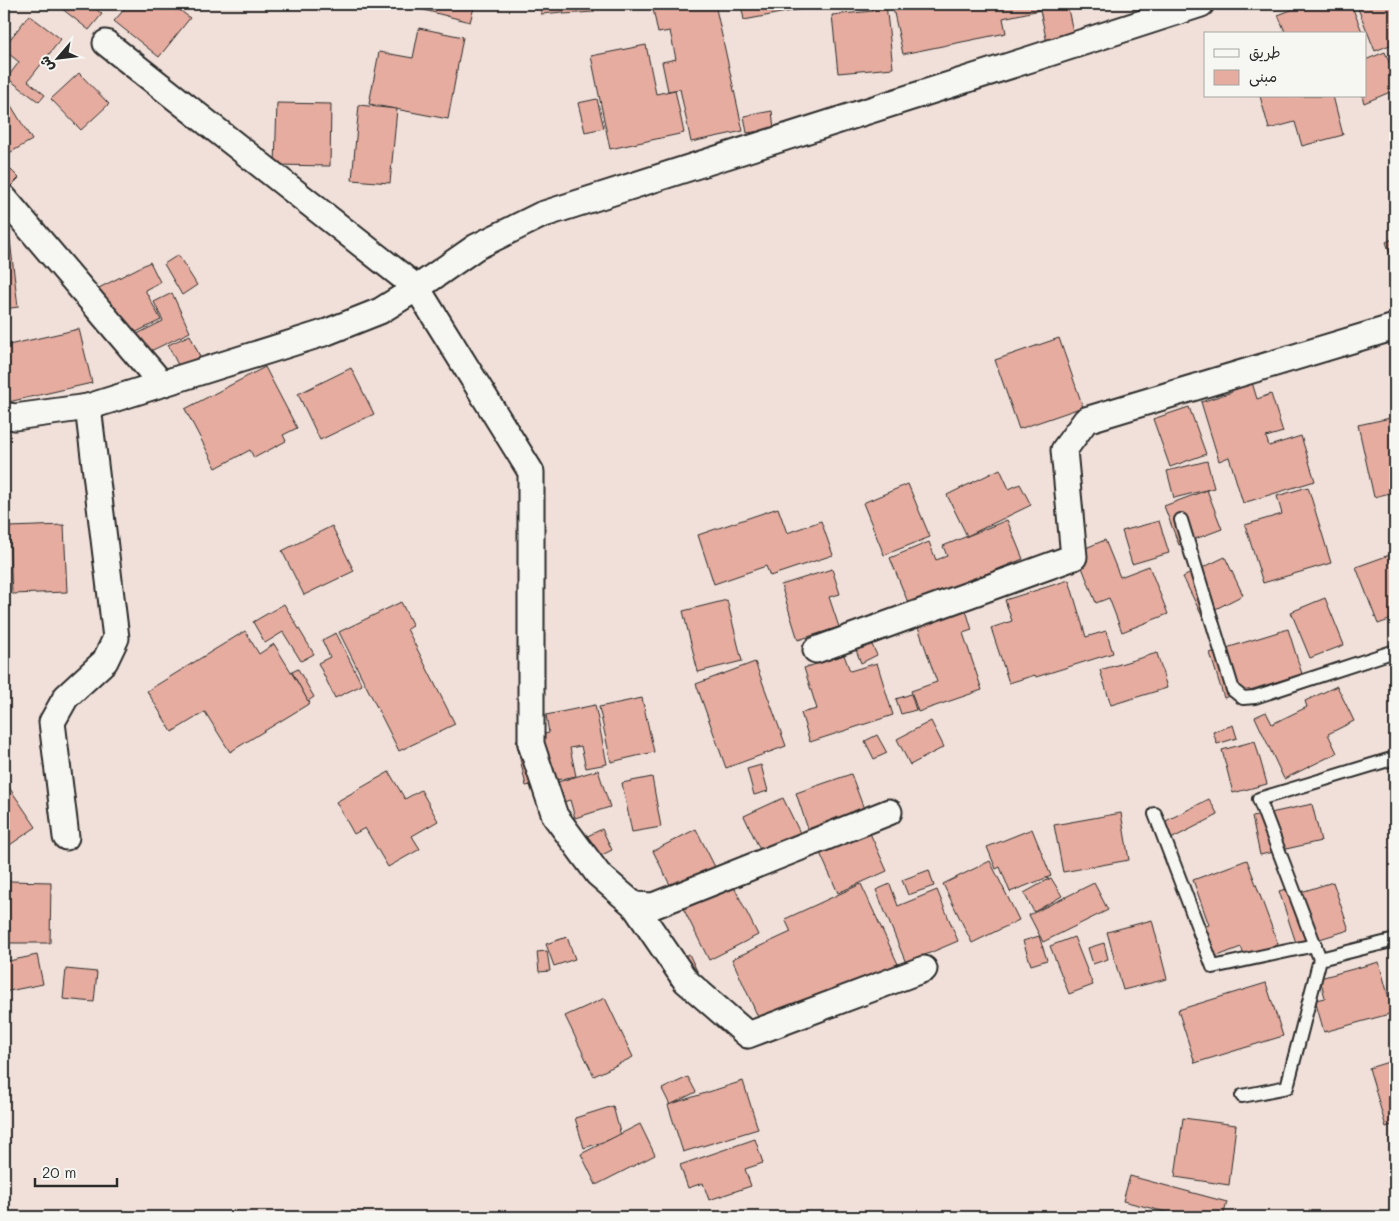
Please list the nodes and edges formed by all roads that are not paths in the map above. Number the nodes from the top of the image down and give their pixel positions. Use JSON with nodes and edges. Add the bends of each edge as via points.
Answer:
{"nodes":[{"id":1,"x":1201,"y":4,"type":"edge"},
{"id":2,"x":106,"y":42,"type":"dead end"},
{"id":3,"x":4,"y":198,"type":"edge"},
{"id":4,"x":417,"y":288,"type":"junction"},
{"id":5,"x":1395,"y":327,"type":"edge"},
{"id":6,"x":162,"y":384,"type":"junction"},
{"id":7,"x":88,"y":407,"type":"junction"},
{"id":8,"x":4,"y":415,"type":"edge"},
{"id":9,"x":1181,"y":520,"type":"dead end"},
{"id":10,"x":816,"y":650,"type":"dead end"},
{"id":11,"x":1395,"y":651,"type":"edge"},
{"id":12,"x":1395,"y":758,"type":"edge"},
{"id":13,"x":889,"y":812,"type":"dead end"},
{"id":14,"x":1155,"y":814,"type":"dead end"},
{"id":15,"x":66,"y":837,"type":"dead end"},
{"id":16,"x":634,"y":905,"type":"junction"},
{"id":17,"x":1395,"y":940,"type":"edge"},
{"id":18,"x":1315,"y":945,"type":"junction"},
{"id":19,"x":1320,"y":959,"type":"junction"},
{"id":20,"x":924,"y":969,"type":"dead end"},
{"id":21,"x":1242,"y":1096,"type":"dead end"}],
"edges":[{"from":1,"to":4,"type":"street","via":[[542,215],[476,247]]},
{"from":2,"to":4,"type":"street"},
{"from":3,"to":6,"type":"street"},
{"from":4,"to":6,"type":"street","via":[[380,311],[327,332]]},
{"from":4,"to":16,"type":"street","via":[[530,472],[531,744],[555,816],[598,874]]},
{"from":5,"to":10,"type":"street","via":[[1086,420],[1064,450],[1074,557]]},
{"from":6,"to":7,"type":"street"},
{"from":7,"to":8,"type":"street","via":[[15,417]]},
{"from":7,"to":15,"type":"street","via":[[116,638],[105,661],[66,697],[52,722]]},
{"from":9,"to":11,"type":"lane","via":[[1232,690],[1243,698],[1255,697]]},
{"from":12,"to":18,"type":"lane","via":[[1259,799]]},
{"from":13,"to":16,"type":"street","via":[[654,906]]},
{"from":14,"to":18,"type":"lane","via":[[1213,967]]},
{"from":16,"to":20,"type":"street","via":[[686,981],[748,1035]]},
{"from":17,"to":19,"type":"lane"},
{"from":18,"to":19,"type":"lane"},
{"from":19,"to":21,"type":"lane","via":[[1286,1087]]}]}
